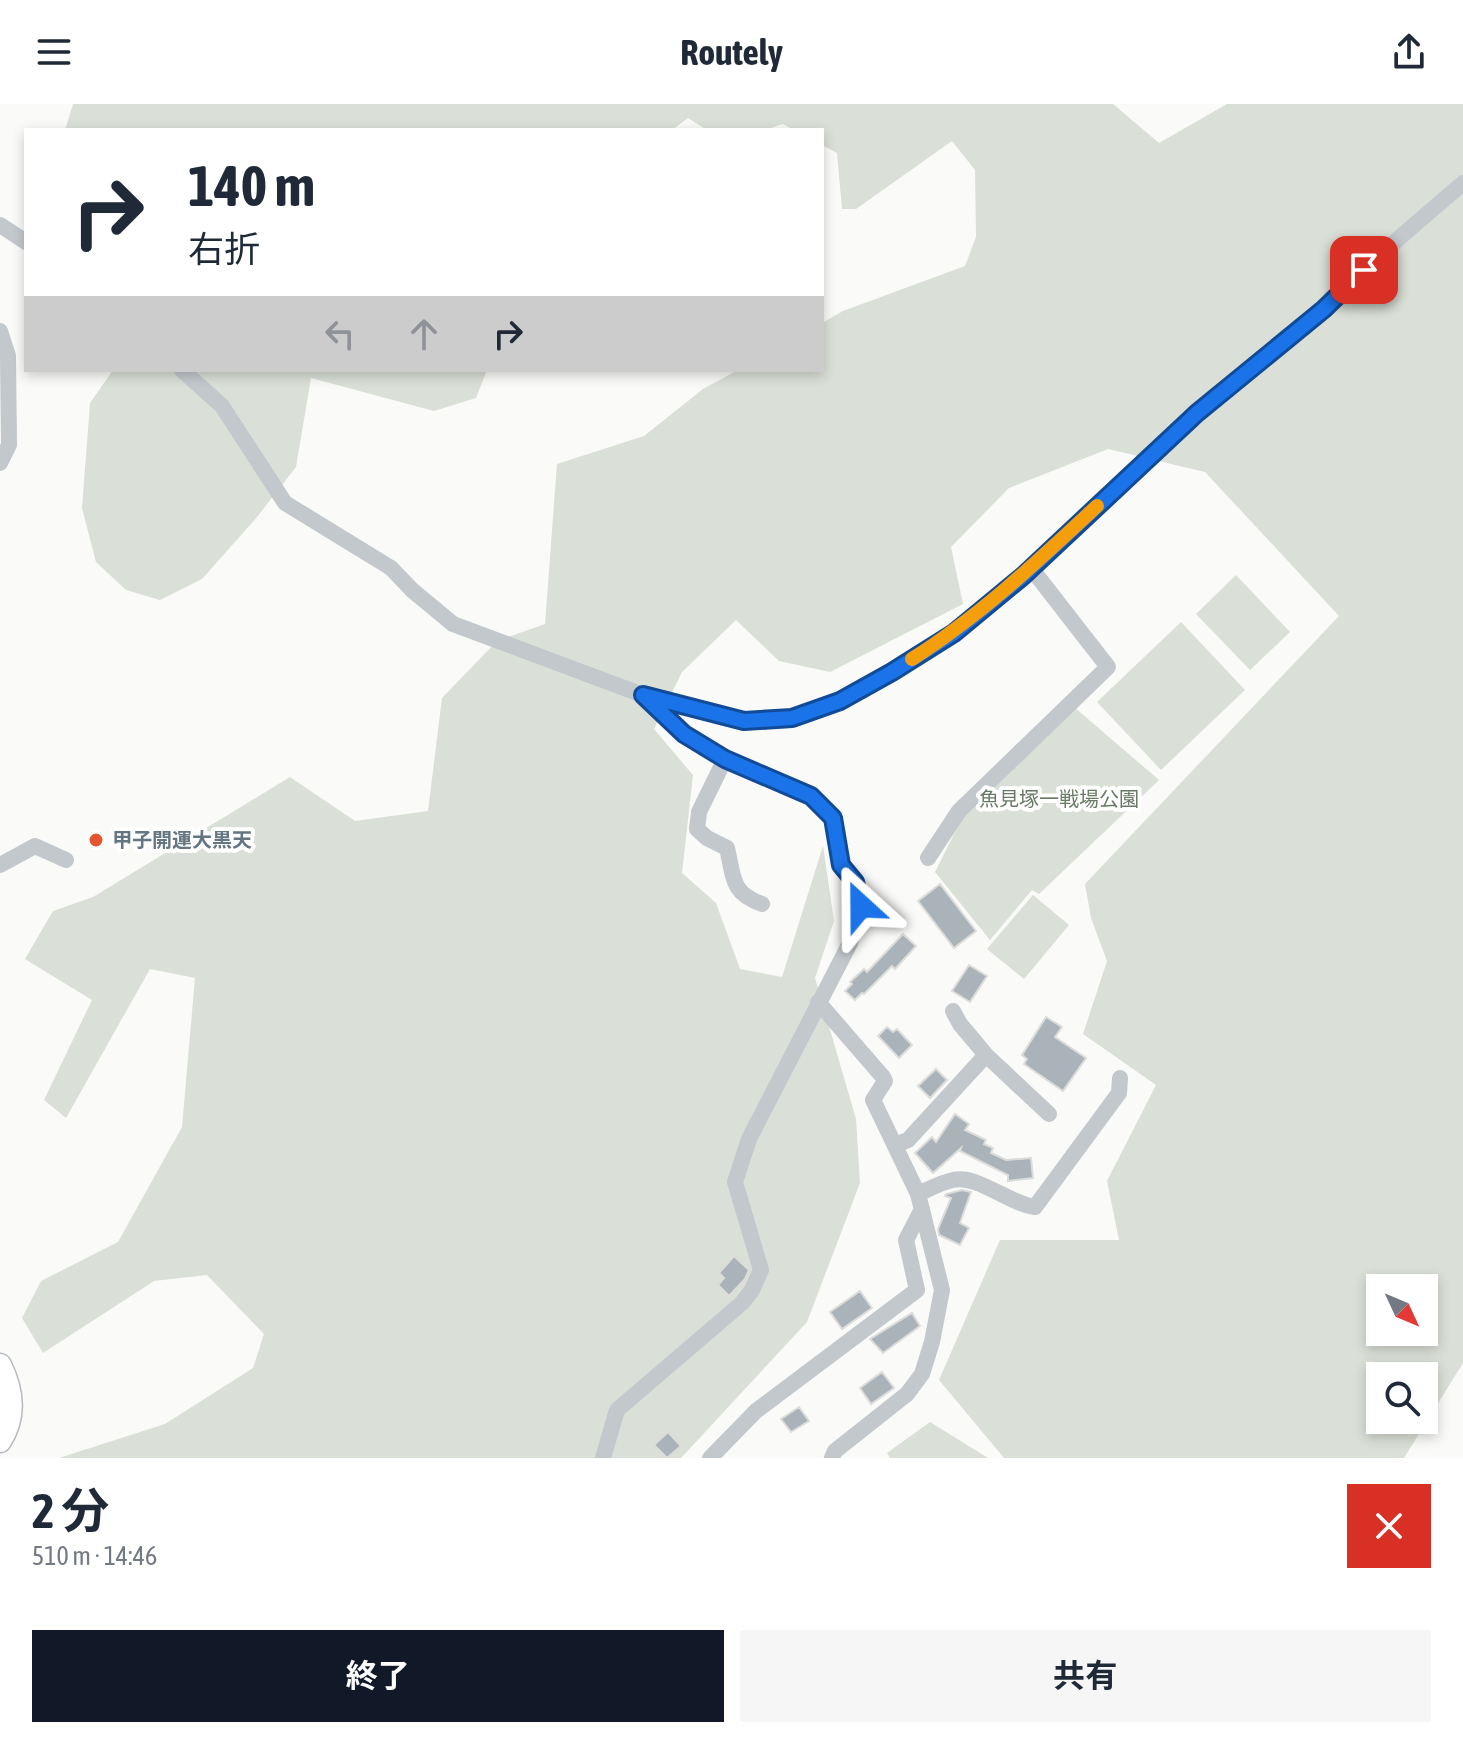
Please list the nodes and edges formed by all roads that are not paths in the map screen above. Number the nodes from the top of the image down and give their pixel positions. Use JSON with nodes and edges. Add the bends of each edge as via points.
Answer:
{"nodes":[{"id":1,"x":1463,"y":183,"type":"edge"},
{"id":2,"x":0,"y":225,"type":"edge"},
{"id":3,"x":24,"y":241,"type":"edge"},
{"id":4,"x":0,"y":331,"type":"edge"},
{"id":5,"x":184,"y":372,"type":"edge"},
{"id":6,"x":0,"y":463,"type":"edge"},
{"id":7,"x":1031,"y":568,"type":"junction"},
{"id":8,"x":643,"y":695,"type":"junction"},
{"id":9,"x":725,"y":759,"type":"junction"},
{"id":10,"x":928,"y":858,"type":"dead end"},
{"id":11,"x":66,"y":860,"type":"dead end"},
{"id":12,"x":0,"y":865,"type":"edge"},
{"id":13,"x":762,"y":904,"type":"dead end"},
{"id":14,"x":818,"y":1002,"type":"junction"},
{"id":15,"x":953,"y":1011,"type":"dead end"},
{"id":16,"x":986,"y":1055,"type":"junction"},
{"id":17,"x":1120,"y":1078,"type":"dead end"},
{"id":18,"x":1049,"y":1114,"type":"dead end"},
{"id":19,"x":895,"y":1145,"type":"junction"},
{"id":20,"x":920,"y":1201,"type":"junction"},
{"id":21,"x":0,"y":1365,"type":"edge"},
{"id":22,"x":0,"y":1441,"type":"edge"},
{"id":23,"x":603,"y":1458,"type":"edge"},
{"id":24,"x":710,"y":1458,"type":"edge"},
{"id":25,"x":832,"y":1458,"type":"edge"}],
"edges":[{"from":1,"to":7,"type":"street","via":[[1324,309],[1197,413]]},
{"from":2,"to":3,"type":"street"},
{"from":4,"to":6,"type":"street","via":[[8,356],[9,430]]},
{"from":5,"to":8,"type":"street","via":[[222,406],[285,503],[391,568],[453,624]]},
{"from":7,"to":8,"type":"street","via":[[954,633],[892,672],[840,701],[792,718],[744,721]]},
{"from":7,"to":10,"type":"street","via":[[1108,667],[959,811]]},
{"from":8,"to":9,"type":"street","via":[[684,734]]},
{"from":9,"to":13,"type":"street","via":[[699,812],[697,829],[727,848],[736,889]]},
{"from":9,"to":14,"type":"street","via":[[811,796],[833,818],[841,865],[855,882],[861,906],[850,943]]},
{"from":11,"to":12,"type":"street","via":[[35,846]]},
{"from":14,"to":19,"type":"street","via":[[883,1077],[873,1100]]},
{"from":14,"to":23,"type":"street","via":[[749,1139],[735,1182],[761,1270],[752,1290],[617,1410]]},
{"from":15,"to":16,"type":"street"},
{"from":16,"to":18,"type":"street"},
{"from":16,"to":19,"type":"street","via":[[908,1140]]},
{"from":17,"to":20,"type":"street","via":[[1119,1093],[1035,1207],[956,1179]]},
{"from":19,"to":20,"type":"street"},
{"from":20,"to":24,"type":"street","via":[[906,1240],[917,1290],[756,1411]]},
{"from":20,"to":25,"type":"street","via":[[942,1290],[922,1374],[907,1394]]},
{"from":21,"to":22,"type":"main road","via":[[13,1403]]}]}
